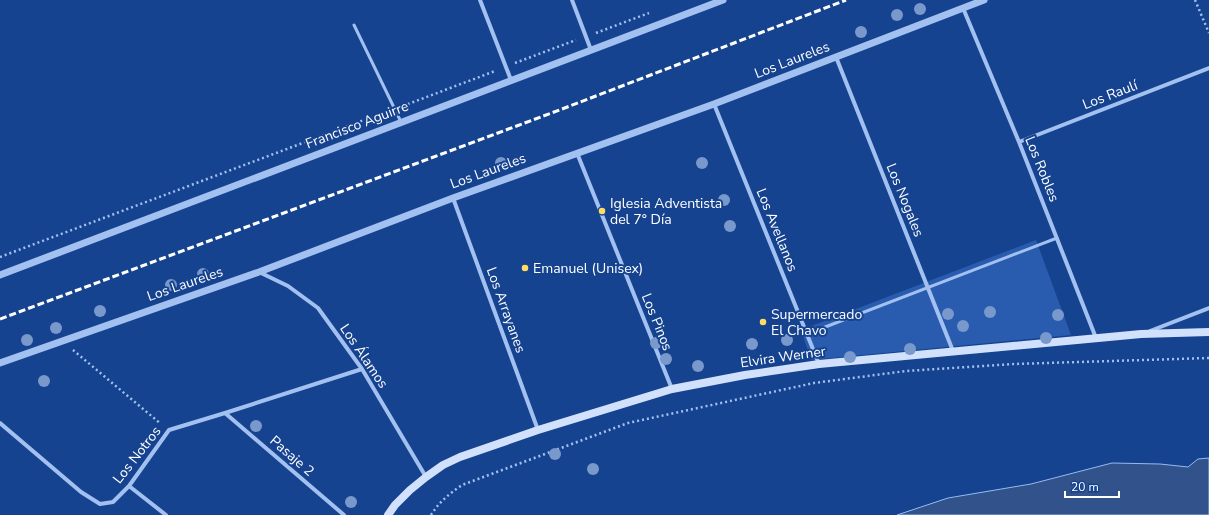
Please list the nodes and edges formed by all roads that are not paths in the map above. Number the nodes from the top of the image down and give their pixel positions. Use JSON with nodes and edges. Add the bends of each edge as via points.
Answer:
{"nodes":[{"id":1,"x":480,"y":0,"type":"edge"},
{"id":2,"x":572,"y":0,"type":"edge"},
{"id":3,"x":723,"y":0,"type":"edge"},
{"id":4,"x":984,"y":0,"type":"edge"},
{"id":5,"x":964,"y":8,"type":"junction"},
{"id":6,"x":354,"y":25,"type":"dead end"},
{"id":7,"x":591,"y":50,"type":"junction"},
{"id":8,"x":836,"y":57,"type":"junction"},
{"id":9,"x":1209,"y":68,"type":"edge"},
{"id":10,"x":511,"y":80,"type":"junction"},
{"id":11,"x":714,"y":104,"type":"junction"},
{"id":12,"x":401,"y":122,"type":"junction"},
{"id":13,"x":1019,"y":142,"type":"junction"},
{"id":14,"x":577,"y":152,"type":"junction"},
{"id":15,"x":453,"y":198,"type":"junction"},
{"id":16,"x":1057,"y":238,"type":"junction"},
{"id":17,"x":259,"y":272,"type":"junction"},
{"id":18,"x":0,"y":275,"type":"edge"},
{"id":19,"x":928,"y":288,"type":"junction"},
{"id":20,"x":1209,"y":308,"type":"edge"},
{"id":21,"x":1209,"y":332,"type":"edge"},
{"id":22,"x":807,"y":334,"type":"junction"},
{"id":23,"x":1141,"y":334,"type":"junction"},
{"id":24,"x":1097,"y":339,"type":"junction"},
{"id":25,"x":953,"y":352,"type":"junction"},
{"id":26,"x":0,"y":363,"type":"edge"},
{"id":27,"x":819,"y":364,"type":"junction"},
{"id":28,"x":362,"y":369,"type":"junction"},
{"id":29,"x":672,"y":388,"type":"junction"},
{"id":30,"x":225,"y":413,"type":"junction"},
{"id":31,"x":0,"y":423,"type":"edge"},
{"id":32,"x":538,"y":430,"type":"junction"},
{"id":33,"x":426,"y":477,"type":"junction"},
{"id":34,"x":129,"y":486,"type":"junction"},
{"id":35,"x":166,"y":515,"type":"edge"},
{"id":36,"x":344,"y":515,"type":"edge"},
{"id":37,"x":388,"y":515,"type":"edge"}],
"edges":[{"from":1,"to":10,"type":"street"},
{"from":2,"to":7,"type":"street"},
{"from":3,"to":7,"type":"street","name":"Francisco Aguirre"},
{"from":4,"to":5,"type":"street","name":"Los Laureles"},
{"from":5,"to":8,"type":"street","name":"Los Laureles"},
{"from":5,"to":13,"type":"street","name":"Los Robles"},
{"from":6,"to":12,"type":"lane"},
{"from":7,"to":10,"type":"street","name":"Francisco Aguirre"},
{"from":8,"to":11,"type":"street","name":"Los Laureles"},
{"from":8,"to":19,"type":"street","name":"Los Nogales"},
{"from":9,"to":13,"type":"street","name":"Los Raulí"},
{"from":10,"to":12,"type":"street","name":"Francisco Aguirre"},
{"from":11,"to":14,"type":"street","name":"Los Laureles"},
{"from":11,"to":22,"type":"street","name":"Los Avellanos"},
{"from":12,"to":18,"type":"street","name":"Francisco Aguirre"},
{"from":13,"to":16,"type":"street","name":"Los Robles"},
{"from":14,"to":15,"type":"street","name":"Los Laureles"},
{"from":14,"to":29,"type":"street","name":"Los Pinos"},
{"from":15,"to":17,"type":"street","name":"Los Laureles"},
{"from":15,"to":32,"type":"street","name":"Los Arrayanes"},
{"from":16,"to":19,"type":"lane"},
{"from":16,"to":24,"type":"street","name":"Los Robles"},
{"from":17,"to":26,"type":"street","name":"Los Laureles"},
{"from":17,"to":28,"type":"street","name":"Los Álamos","via":[[288,286],[318,308]]},
{"from":19,"to":22,"type":"lane"},
{"from":19,"to":25,"type":"street","name":"Los Nogales"},
{"from":20,"to":23,"type":"street","name":"Elvira Werner"},
{"from":21,"to":23,"type":"main road"},
{"from":22,"to":27,"type":"street","name":"Los Avellanos"},
{"from":23,"to":24,"type":"main road","name":"Elvira Werner"},
{"from":24,"to":25,"type":"main road","name":"Elvira Werner"},
{"from":25,"to":27,"type":"main road","name":"Elvira Werner"},
{"from":27,"to":29,"type":"main road","name":"Elvira Werner"},
{"from":28,"to":30,"type":"street","name":"Los Notros"},
{"from":28,"to":33,"type":"street","name":"Los Álamos"},
{"from":29,"to":32,"type":"main road","name":"Elvira Werner"},
{"from":30,"to":34,"type":"street","name":"Los Notros","via":[[168,430]]},
{"from":30,"to":36,"type":"street","name":"Pasaje 2"},
{"from":31,"to":34,"type":"street","name":"Los Notros","via":[[81,492],[100,504],[113,502]]},
{"from":32,"to":33,"type":"main road","name":"Elvira Werner","via":[[460,457]]},
{"from":33,"to":37,"type":"main road","name":"Elvira Werner","via":[[395,505]]},
{"from":34,"to":35,"type":"street"}]}
